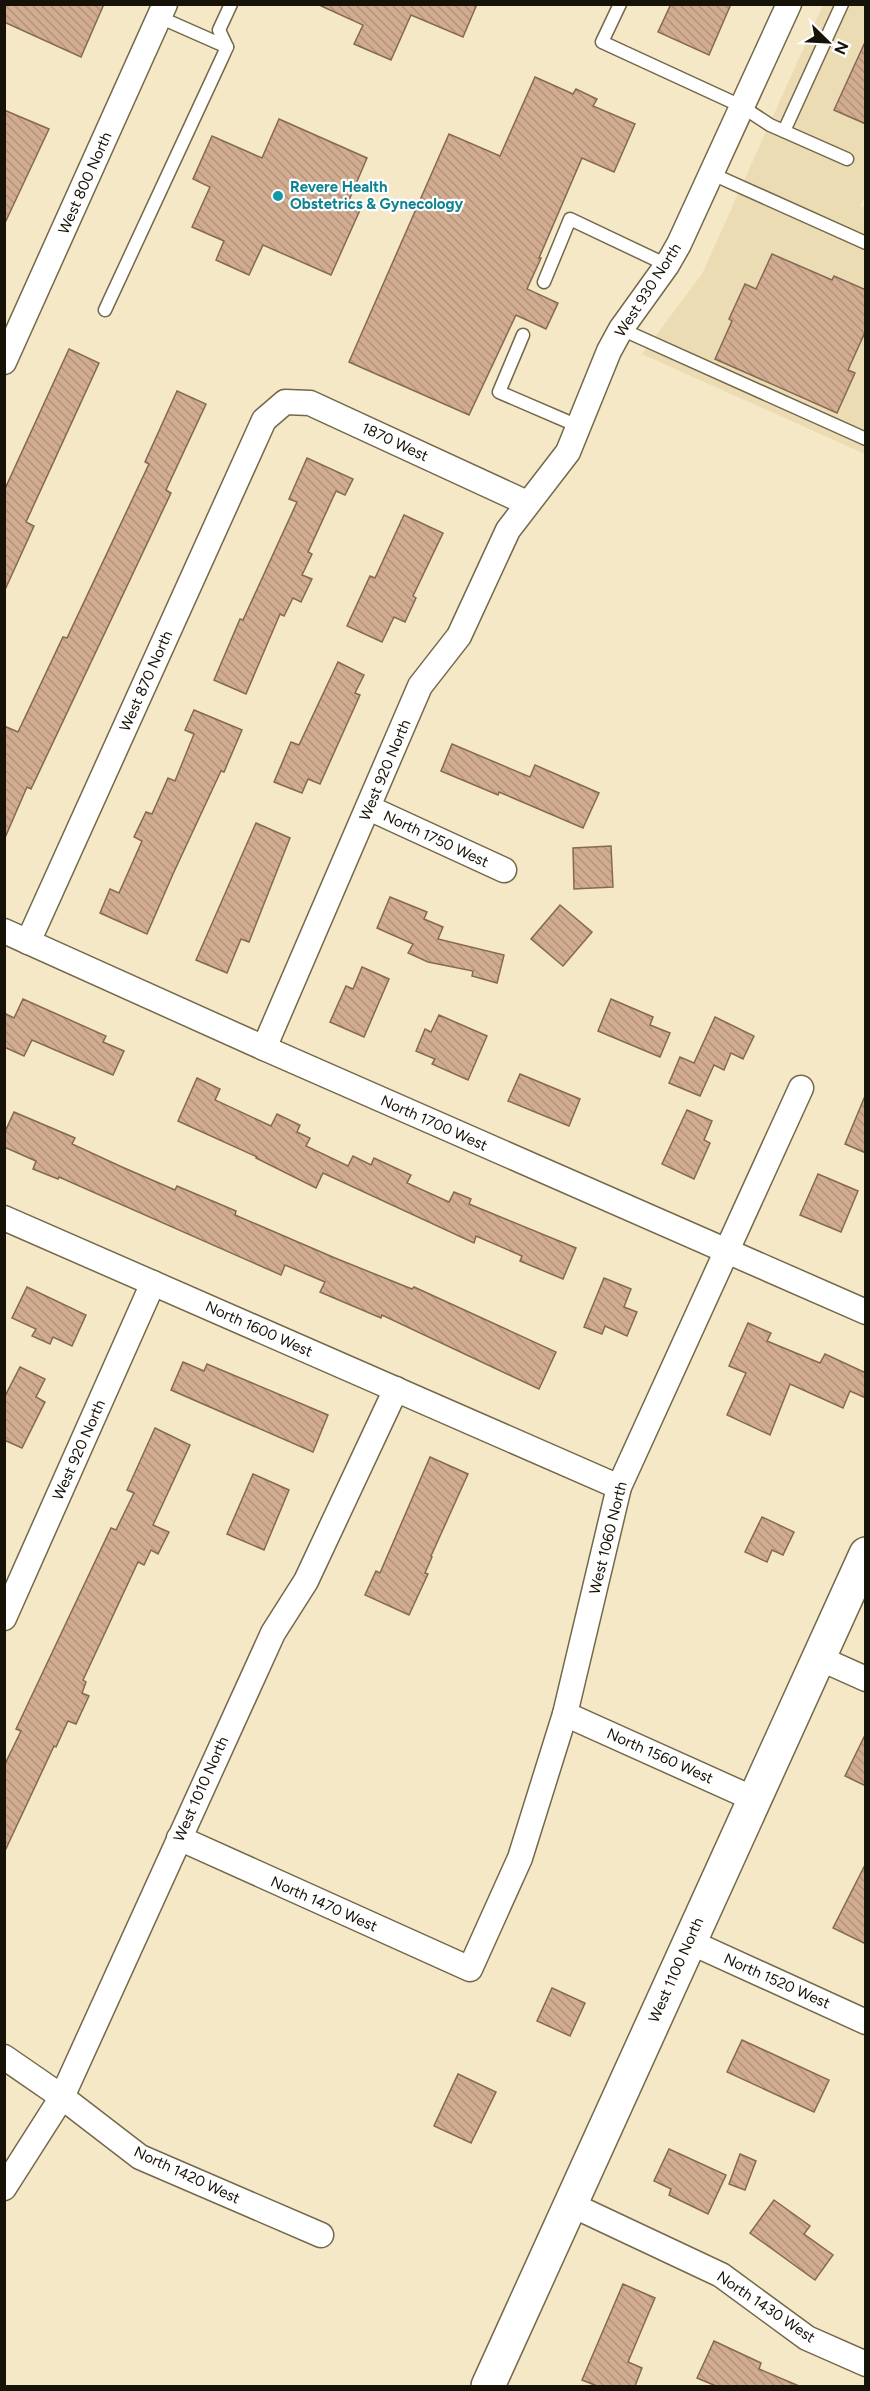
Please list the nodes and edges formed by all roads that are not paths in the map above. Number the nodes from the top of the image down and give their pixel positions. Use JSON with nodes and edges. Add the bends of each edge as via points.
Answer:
{"nodes":[{"id":1,"x":231,"y":4,"type":"edge"},
{"id":2,"x":620,"y":4,"type":"edge"},
{"id":3,"x":789,"y":4,"type":"edge"},
{"id":4,"x":842,"y":4,"type":"edge"},
{"id":5,"x":162,"y":11,"type":"edge"},
{"id":6,"x":227,"y":47,"type":"junction"},
{"id":7,"x":741,"y":106,"type":"junction"},
{"id":8,"x":784,"y":131,"type":"junction"},
{"id":9,"x":847,"y":159,"type":"dead end"},
{"id":10,"x":710,"y":173,"type":"junction"},
{"id":11,"x":866,"y":243,"type":"edge"},
{"id":12,"x":667,"y":265,"type":"junction"},
{"id":13,"x":544,"y":282,"type":"dead end"},
{"id":14,"x":105,"y":310,"type":"dead end"},
{"id":15,"x":621,"y":329,"type":"junction"},
{"id":16,"x":523,"y":334,"type":"dead end"},
{"id":17,"x":4,"y":362,"type":"edge"},
{"id":18,"x":264,"y":420,"type":"joint"},
{"id":19,"x":578,"y":426,"type":"junction"},
{"id":20,"x":866,"y":439,"type":"edge"},
{"id":21,"x":527,"y":503,"type":"junction"},
{"id":22,"x":369,"y":808,"type":"junction"},
{"id":23,"x":504,"y":870,"type":"dead end"},
{"id":24,"x":4,"y":931,"type":"edge"},
{"id":25,"x":28,"y":942,"type":"junction"},
{"id":26,"x":264,"y":1048,"type":"junction"},
{"id":27,"x":801,"y":1088,"type":"dead end"},
{"id":28,"x":4,"y":1218,"type":"edge"},
{"id":29,"x":724,"y":1252,"type":"junction"},
{"id":30,"x":153,"y":1283,"type":"junction"},
{"id":31,"x":866,"y":1312,"type":"edge"},
{"id":32,"x":396,"y":1389,"type":"junction"},
{"id":33,"x":619,"y":1487,"type":"junction"},
{"id":34,"x":866,"y":1554,"type":"edge"},
{"id":35,"x":4,"y":1618,"type":"edge"},
{"id":36,"x":819,"y":1658,"type":"junction"},
{"id":37,"x":866,"y":1679,"type":"edge"},
{"id":38,"x":565,"y":1714,"type":"junction"},
{"id":39,"x":754,"y":1799,"type":"junction"},
{"id":40,"x":179,"y":1838,"type":"junction"},
{"id":41,"x":688,"y":1941,"type":"junction"},
{"id":42,"x":470,"y":1969,"type":"joint"},
{"id":43,"x":866,"y":2022,"type":"edge"},
{"id":44,"x":4,"y":2058,"type":"edge"},
{"id":45,"x":62,"y":2097,"type":"junction"},
{"id":46,"x":4,"y":2188,"type":"edge"},
{"id":47,"x":570,"y":2204,"type":"junction"},
{"id":48,"x":321,"y":2235,"type":"dead end"},
{"id":49,"x":866,"y":2364,"type":"edge"},
{"id":50,"x":488,"y":2386,"type":"edge"}],
"edges":[{"from":1,"to":6,"type":"lane","via":[[219,30]]},
{"from":2,"to":7,"type":"lane","via":[[602,42]]},
{"from":3,"to":7,"type":"street","name":"West 930 North"},
{"from":4,"to":8,"type":"lane"},
{"from":5,"to":6,"type":"lane"},
{"from":5,"to":17,"type":"street","name":"West 800 North"},
{"from":6,"to":14,"type":"lane"},
{"from":7,"to":8,"type":"lane"},
{"from":7,"to":10,"type":"street","name":"West 930 North"},
{"from":8,"to":9,"type":"lane"},
{"from":10,"to":11,"type":"lane"},
{"from":10,"to":12,"type":"street","name":"West 930 North"},
{"from":12,"to":13,"type":"lane","via":[[570,219]]},
{"from":12,"to":15,"type":"street","name":"West 930 North"},
{"from":15,"to":19,"type":"street","name":"West 930 North"},
{"from":15,"to":20,"type":"lane"},
{"from":16,"to":19,"type":"lane","via":[[499,392]]},
{"from":18,"to":21,"type":"street","name":"1870 West","via":[[285,402],[310,403]]},
{"from":18,"to":25,"type":"street","name":"West 870 North"},
{"from":19,"to":21,"type":"street","name":"West 930 North","via":[[568,452]]},
{"from":21,"to":22,"type":"street","name":"West 920 North","via":[[508,530],[459,636],[420,686]]},
{"from":22,"to":23,"type":"street","name":"North 1750 West"},
{"from":22,"to":26,"type":"street","name":"West 920 North"},
{"from":24,"to":25,"type":"street","name":"North 1700 West"},
{"from":25,"to":26,"type":"street","name":"North 1700 West"},
{"from":26,"to":29,"type":"street","name":"North 1700 West"},
{"from":27,"to":29,"type":"street","name":"West 1060 North"},
{"from":28,"to":30,"type":"street","name":"North 1600 West"},
{"from":29,"to":31,"type":"street","name":"North 1700 West"},
{"from":29,"to":33,"type":"street","name":"West 1060 North"},
{"from":30,"to":32,"type":"street","name":"North 1600 West"},
{"from":30,"to":35,"type":"street","name":"West 920 North"},
{"from":32,"to":33,"type":"street","name":"North 1600 West"},
{"from":32,"to":40,"type":"street","name":"West 1010 North","via":[[306,1581],[273,1633]]},
{"from":33,"to":38,"type":"street","name":"West 1060 North"},
{"from":34,"to":36,"type":"main road","name":"West 1100 North"},
{"from":36,"to":37,"type":"street"},
{"from":36,"to":39,"type":"main road","name":"West 1100 North"},
{"from":38,"to":39,"type":"street","name":"North 1560 West"},
{"from":38,"to":42,"type":"street","name":"West 1060 North","via":[[520,1858]]},
{"from":39,"to":41,"type":"main road","name":"West 1100 North"},
{"from":40,"to":42,"type":"street","name":"North 1470 West"},
{"from":40,"to":45,"type":"street","name":"West 1010 North"},
{"from":41,"to":43,"type":"street","name":"North 1520 West"},
{"from":41,"to":47,"type":"main road","name":"West 1100 North"},
{"from":44,"to":45,"type":"street","name":"North 1420 West"},
{"from":45,"to":46,"type":"street","name":"West 1010 North"},
{"from":45,"to":48,"type":"street","name":"North 1420 West","via":[[140,2157]]},
{"from":47,"to":49,"type":"street","name":"North 1430 West","via":[[721,2275],[807,2338]]},
{"from":47,"to":50,"type":"main road","name":"West 1100 North"}]}
